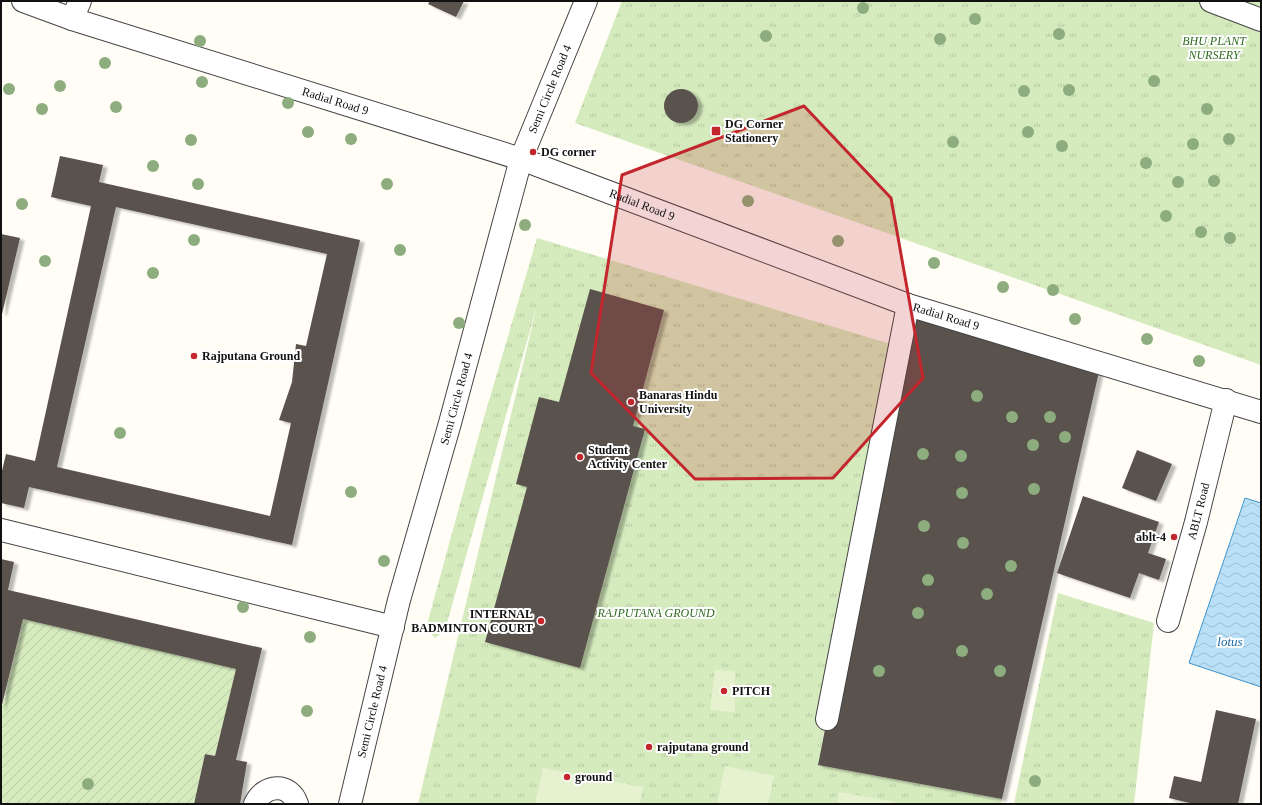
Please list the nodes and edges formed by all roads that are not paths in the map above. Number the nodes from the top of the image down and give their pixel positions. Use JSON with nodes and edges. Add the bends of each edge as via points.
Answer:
{"nodes":[{"id":1,"x":23,"y":1,"type":"edge"},
{"id":2,"x":586,"y":1,"type":"edge"},
{"id":3,"x":591,"y":1,"type":"edge"},
{"id":4,"x":1211,"y":1,"type":"edge"},
{"id":5,"x":76,"y":10,"type":"edge"},
{"id":6,"x":1261,"y":20,"type":"edge"},
{"id":7,"x":529,"y":162,"type":"junction"},
{"id":8,"x":908,"y":305,"type":"junction"},
{"id":9,"x":1226,"y":400,"type":"junction"},
{"id":10,"x":1261,"y":412,"type":"edge"},
{"id":11,"x":1,"y":530,"type":"edge"},
{"id":12,"x":1168,"y":621,"type":"dead end"},
{"id":13,"x":393,"y":627,"type":"junction"},
{"id":14,"x":827,"y":719,"type":"dead end"},
{"id":15,"x":249,"y":803,"type":"edge"},
{"id":16,"x":297,"y":804,"type":"edge"},
{"id":17,"x":350,"y":804,"type":"edge"}],
"edges":[{"from":1,"to":5,"type":"lane","name":"Radial Road 9"},
{"from":2,"to":7,"type":"lane","name":"Semi Circle Road 4"},
{"from":3,"to":7,"type":"lane"},
{"from":4,"to":6,"type":"lane"},
{"from":5,"to":7,"type":"lane","name":"Radial Road 9"},
{"from":7,"to":8,"type":"lane","name":"Radial Road 9"},
{"from":7,"to":13,"type":"lane","name":"Semi Circle Road 4","via":[[450,423]]},
{"from":8,"to":9,"type":"lane","name":"Radial Road 9"},
{"from":8,"to":14,"type":"lane"},
{"from":9,"to":10,"type":"lane","name":"Radial Road 9"},
{"from":9,"to":12,"type":"lane","name":"ABLT Road"},
{"from":11,"to":13,"type":"lane"},
{"from":13,"to":17,"type":"lane","name":"Semi Circle Road 4"},
{"from":15,"to":16,"type":"lane","via":[[264,791],[273,788],[289,792]]}]}
